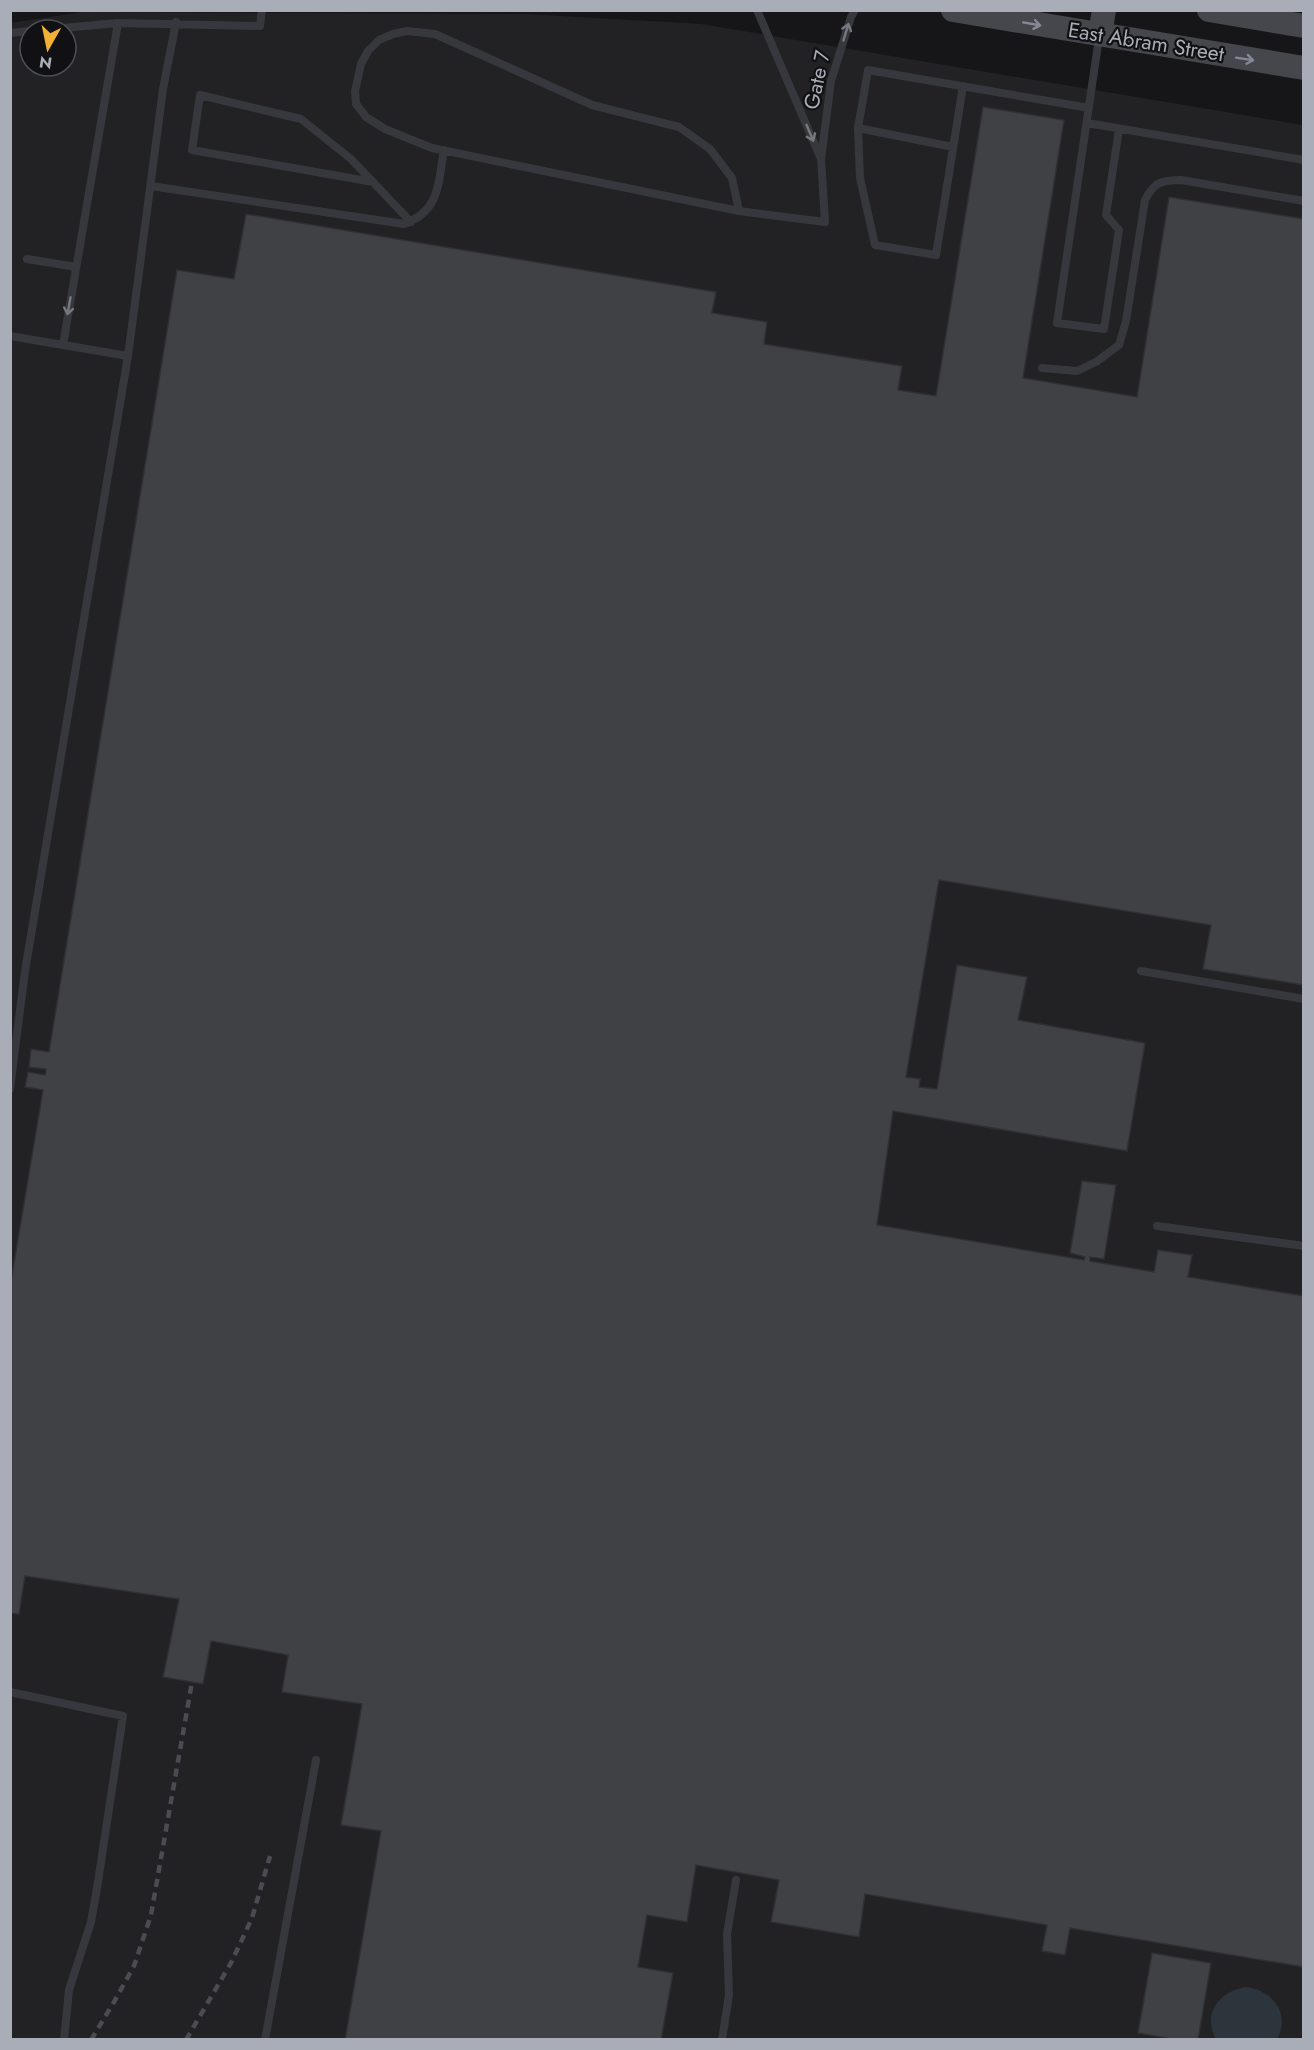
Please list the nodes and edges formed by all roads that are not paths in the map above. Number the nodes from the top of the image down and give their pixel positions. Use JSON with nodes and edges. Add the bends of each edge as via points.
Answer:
{"nodes":[{"id":1,"x":262,"y":10,"type":"edge"},
{"id":2,"x":757,"y":10,"type":"edge"},
{"id":3,"x":855,"y":10,"type":"edge"},
{"id":4,"x":953,"y":10,"type":"edge"},
{"id":5,"x":1104,"y":10,"type":"edge"},
{"id":6,"x":1209,"y":10,"type":"edge"},
{"id":7,"x":118,"y":22,"type":"junction"},
{"id":8,"x":176,"y":22,"type":"junction"},
{"id":9,"x":78,"y":26,"type":"edge"},
{"id":10,"x":1304,"y":26,"type":"edge"},
{"id":11,"x":1100,"y":35,"type":"junction"},
{"id":12,"x":1304,"y":68,"type":"edge"},
{"id":13,"x":963,"y":86,"type":"junction"},
{"id":14,"x":1089,"y":108,"type":"junction"},
{"id":15,"x":1087,"y":123,"type":"junction"},
{"id":16,"x":858,"y":128,"type":"junction"},
{"id":17,"x":1119,"y":129,"type":"junction"},
{"id":18,"x":953,"y":147,"type":"junction"},
{"id":19,"x":444,"y":150,"type":"junction"},
{"id":20,"x":821,"y":159,"type":"junction"},
{"id":21,"x":1304,"y":160,"type":"edge"},
{"id":22,"x":372,"y":182,"type":"junction"},
{"id":23,"x":151,"y":186,"type":"junction"},
{"id":24,"x":1304,"y":201,"type":"edge"},
{"id":25,"x":739,"y":210,"type":"junction"},
{"id":26,"x":411,"y":222,"type":"junction"},
{"id":27,"x":27,"y":259,"type":"dead end"},
{"id":28,"x":76,"y":267,"type":"junction"},
{"id":29,"x":10,"y":336,"type":"edge"},
{"id":30,"x":63,"y":345,"type":"junction"},
{"id":31,"x":128,"y":356,"type":"junction"},
{"id":32,"x":1042,"y":368,"type":"dead end"},
{"id":33,"x":1141,"y":971,"type":"dead end"},
{"id":34,"x":1304,"y":999,"type":"edge"},
{"id":35,"x":10,"y":1089,"type":"edge"},
{"id":36,"x":1157,"y":1226,"type":"dead end"},
{"id":37,"x":1304,"y":1246,"type":"edge"},
{"id":38,"x":10,"y":1692,"type":"edge"},
{"id":39,"x":316,"y":1760,"type":"dead end"},
{"id":40,"x":736,"y":1880,"type":"dead end"},
{"id":41,"x":64,"y":2040,"type":"edge"},
{"id":42,"x":265,"y":2040,"type":"edge"},
{"id":43,"x":722,"y":2040,"type":"edge"}],
"edges":[{"from":1,"to":8,"type":"lane","via":[[260,26]]},
{"from":2,"to":20,"type":"lane","one_way":true},
{"from":20,"to":3,"type":"lane","name":"Gate 7","one_way":true,"via":[[831,81]]},
{"from":4,"to":11,"type":"main road","name":"East Abram Street","one_way":true},
{"from":5,"to":11,"type":"main road"},
{"from":6,"to":10,"type":"main road","name":"East Abram Street"},
{"from":7,"to":8,"type":"lane"},
{"from":7,"to":9,"type":"lane"},
{"from":7,"to":28,"type":"lane"},
{"from":8,"to":23,"type":"lane"},
{"from":11,"to":12,"type":"main road","name":"East Abram Street","one_way":true},
{"from":11,"to":14,"type":"lane"},
{"from":13,"to":14,"type":"lane"},
{"from":13,"to":16,"type":"lane","via":[[868,70]]},
{"from":13,"to":18,"type":"lane"},
{"from":14,"to":15,"type":"lane"},
{"from":15,"to":17,"type":"lane"},
{"from":15,"to":17,"type":"lane","via":[[1057,323],[1104,329],[1119,230],[1106,215]]},
{"from":16,"to":18,"type":"lane"},
{"from":16,"to":18,"type":"lane","via":[[860,178],[875,245],[936,255]]},
{"from":17,"to":21,"type":"lane"},
{"from":19,"to":25,"type":"lane"},
{"from":19,"to":25,"type":"lane","via":[[385,129],[366,117],[356,104],[361,64],[380,40],[407,31],[435,34],[592,105],[679,127],[710,148],[732,178]]},
{"from":19,"to":26,"type":"lane","via":[[432,203],[425,214]]},
{"from":20,"to":25,"type":"lane","via":[[825,222]]},
{"from":22,"to":22,"type":"lane","via":[[351,159],[302,119],[200,95],[192,150]]},
{"from":22,"to":26,"type":"lane"},
{"from":23,"to":26,"type":"lane","via":[[380,222]]},
{"from":23,"to":31,"type":"lane"},
{"from":24,"to":32,"type":"lane","via":[[1181,180],[1165,180],[1153,186],[1145,200],[1119,345],[1077,371]]},
{"from":27,"to":28,"type":"lane"},
{"from":28,"to":30,"type":"lane","one_way":true},
{"from":29,"to":30,"type":"lane"},
{"from":30,"to":31,"type":"lane"},
{"from":31,"to":35,"type":"lane","via":[[25,971]]},
{"from":33,"to":34,"type":"lane"},
{"from":36,"to":37,"type":"lane"},
{"from":38,"to":41,"type":"lane","via":[[123,1716],[91,1922],[69,1990]]},
{"from":39,"to":42,"type":"lane"},
{"from":40,"to":43,"type":"lane","via":[[727,1934],[729,1995]]}]}
